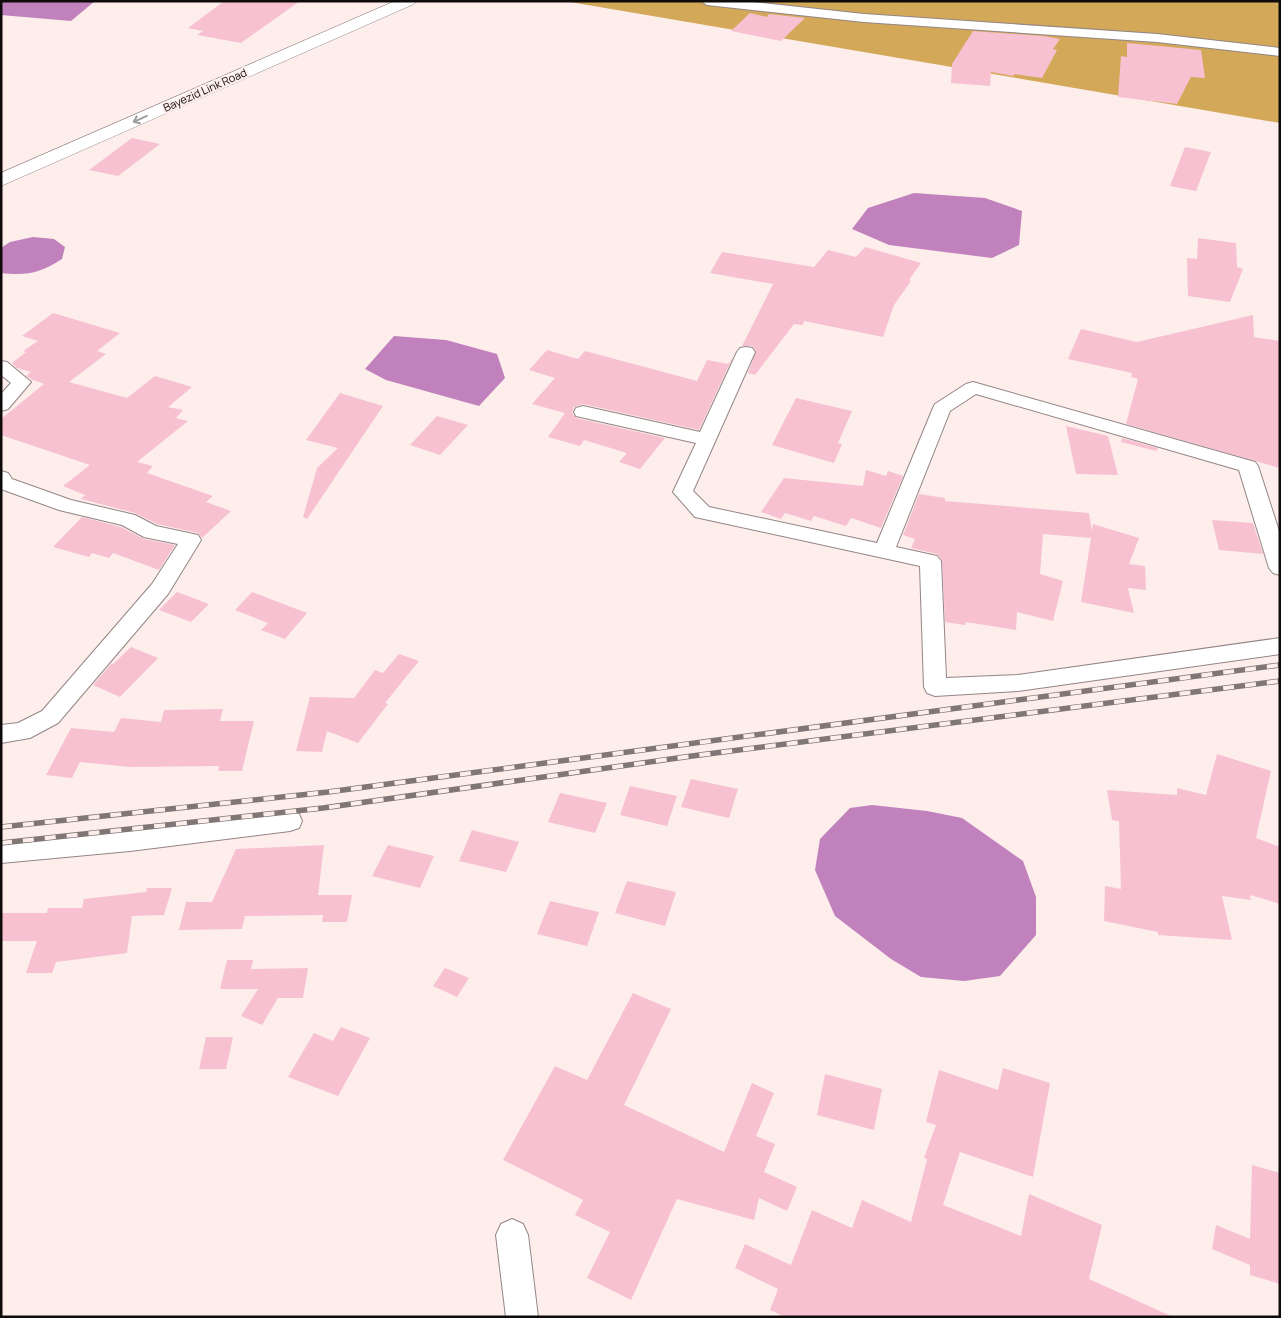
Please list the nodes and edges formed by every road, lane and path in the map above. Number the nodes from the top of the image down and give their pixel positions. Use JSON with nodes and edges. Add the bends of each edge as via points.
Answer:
{"nodes":[{"id":1,"x":382,"y":1,"type":"edge"},
{"id":2,"x":409,"y":1,"type":"edge"},
{"id":3,"x":707,"y":1,"type":"edge"},
{"id":4,"x":1280,"y":52,"type":"edge"},
{"id":5,"x":1,"y":166,"type":"edge"},
{"id":6,"x":1,"y":180,"type":"edge"},
{"id":7,"x":746,"y":352,"type":"dead end"},
{"id":8,"x":1,"y":366,"type":"edge"},
{"id":9,"x":1,"y":405,"type":"edge"},
{"id":10,"x":583,"y":412,"type":"dead end"},
{"id":11,"x":706,"y":440,"type":"junction"},
{"id":12,"x":1,"y":477,"type":"edge"},
{"id":13,"x":884,"y":551,"type":"junction"},
{"id":14,"x":1280,"y":568,"type":"edge"},
{"id":15,"x":1280,"y":646,"type":"edge"},
{"id":16,"x":1,"y":734,"type":"edge"},
{"id":17,"x":290,"y":821,"type":"dead end"},
{"id":18,"x":1,"y":853,"type":"edge"},
{"id":19,"x":512,"y":1234,"type":"dead end"},
{"id":20,"x":522,"y":1317,"type":"edge"}],
"edges":[{"from":1,"to":5,"type":"main road","name":"Bayezid Link Road"},
{"from":2,"to":6,"type":"main road","name":"Bayezid Link Road","one_way":true},
{"from":3,"to":4,"type":"street","via":[[864,18],[1148,38]]},
{"from":7,"to":11,"type":"street"},
{"from":8,"to":9,"type":"street","via":[[22,382]]},
{"from":10,"to":11,"type":"street"},
{"from":11,"to":13,"type":"street","via":[[683,492],[702,512]]},
{"from":12,"to":16,"type":"street","via":[[4,483],[66,505],[128,520],[151,532],[191,540],[160,589],[50,717],[22,732]]},
{"from":13,"to":14,"type":"street","via":[[942,408],[973,388],[1248,466]]},
{"from":13,"to":15,"type":"street","via":[[930,561],[935,687],[1018,683]]},
{"from":17,"to":18,"type":"street"},
{"from":19,"to":20,"type":"street"}]}
